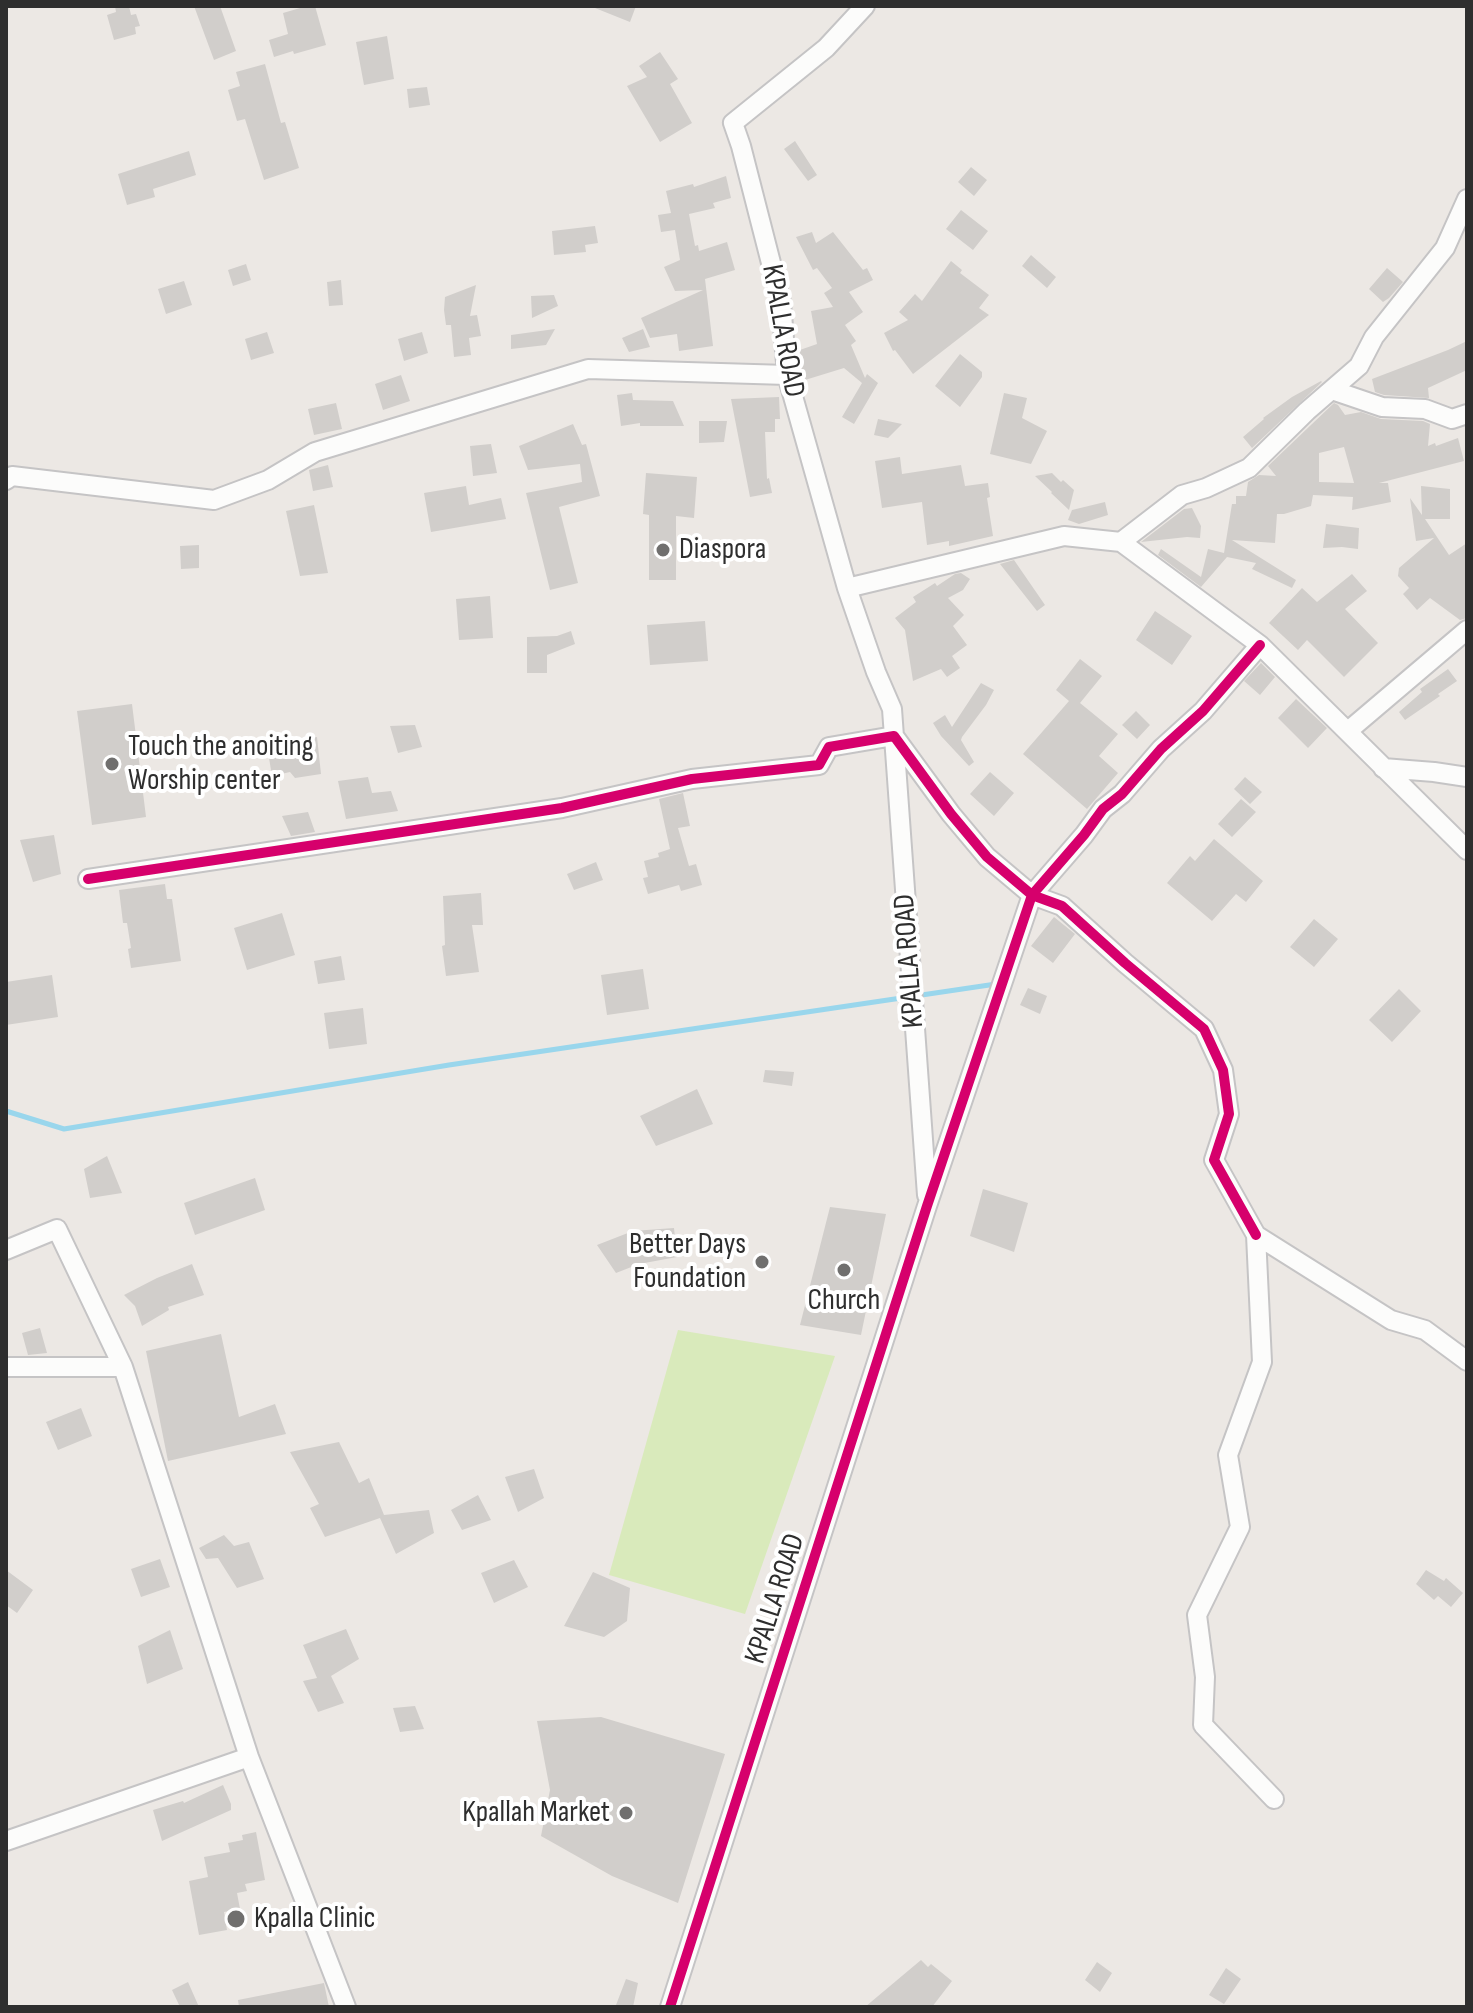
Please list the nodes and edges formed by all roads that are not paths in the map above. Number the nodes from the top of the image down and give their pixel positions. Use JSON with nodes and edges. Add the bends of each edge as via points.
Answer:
{"nodes":[{"id":1,"x":865,"y":6,"type":"edge"},
{"id":2,"x":1467,"y":199,"type":"edge"},
{"id":3,"x":787,"y":375,"type":"junction"},
{"id":4,"x":1332,"y":390,"type":"junction"},
{"id":5,"x":1467,"y":414,"type":"edge"},
{"id":6,"x":6,"y":480,"type":"edge"},
{"id":7,"x":1121,"y":542,"type":"junction"},
{"id":8,"x":847,"y":588,"type":"junction"},
{"id":9,"x":1467,"y":630,"type":"edge"},
{"id":10,"x":1260,"y":645,"type":"junction"},
{"id":11,"x":1348,"y":731,"type":"junction"},
{"id":12,"x":894,"y":736,"type":"junction"},
{"id":13,"x":1383,"y":768,"type":"junction"},
{"id":14,"x":1467,"y":777,"type":"edge"},
{"id":15,"x":1467,"y":850,"type":"edge"},
{"id":16,"x":88,"y":879,"type":"dead end"},
{"id":17,"x":1032,"y":895,"type":"junction"},
{"id":18,"x":927,"y":1206,"type":"junction"},
{"id":19,"x":1256,"y":1235,"type":"junction"},
{"id":20,"x":6,"y":1250,"type":"edge"},
{"id":21,"x":1467,"y":1361,"type":"edge"},
{"id":22,"x":6,"y":1367,"type":"edge"},
{"id":23,"x":123,"y":1367,"type":"junction"},
{"id":24,"x":249,"y":1757,"type":"junction"},
{"id":25,"x":1274,"y":1799,"type":"dead end"},
{"id":26,"x":6,"y":1841,"type":"edge"},
{"id":27,"x":346,"y":2007,"type":"edge"},
{"id":28,"x":670,"y":2007,"type":"edge"}],
"edges":[{"from":1,"to":3,"type":"street","name":"KPALLA ROAD","via":[[826,48],[733,123],[781,302]]},
{"from":2,"to":4,"type":"street","via":[[1445,248],[1374,337],[1359,366]]},
{"from":3,"to":6,"type":"street","via":[[588,369],[315,452],[268,480],[214,500],[12,476]]},
{"from":3,"to":8,"type":"street","name":"KPALLA ROAD"},
{"from":4,"to":5,"type":"street","via":[[1382,407],[1425,409],[1452,419]]},
{"from":4,"to":7,"type":"street","via":[[1249,468],[1182,495]]},
{"from":7,"to":8,"type":"street","via":[[1064,536]]},
{"from":7,"to":10,"type":"street"},
{"from":8,"to":12,"type":"street","name":"KPALLA ROAD","via":[[892,709]]},
{"from":9,"to":11,"type":"street"},
{"from":10,"to":11,"type":"street"},
{"from":10,"to":17,"type":"street","via":[[1203,711],[1103,809]]},
{"from":11,"to":13,"type":"street"},
{"from":12,"to":16,"type":"street","via":[[829,747],[819,765],[692,779],[562,808]]},
{"from":12,"to":17,"type":"street","via":[[987,857]]},
{"from":12,"to":18,"type":"street","name":"KPALLA ROAD"},
{"from":13,"to":14,"type":"street"},
{"from":13,"to":15,"type":"street"},
{"from":17,"to":18,"type":"street"},
{"from":17,"to":19,"type":"street","via":[[1062,906],[1204,1029],[1223,1070],[1229,1114],[1214,1160]]},
{"from":18,"to":28,"type":"street","name":"KPALLA ROAD"},
{"from":19,"to":21,"type":"street","via":[[1391,1320],[1425,1330]]},
{"from":19,"to":25,"type":"street","via":[[1262,1362],[1228,1455],[1240,1527],[1197,1615],[1205,1677],[1203,1725]]},
{"from":20,"to":23,"type":"street","via":[[57,1229]]},
{"from":22,"to":23,"type":"street"},
{"from":23,"to":24,"type":"street"},
{"from":24,"to":26,"type":"street"},
{"from":24,"to":27,"type":"street"}]}
